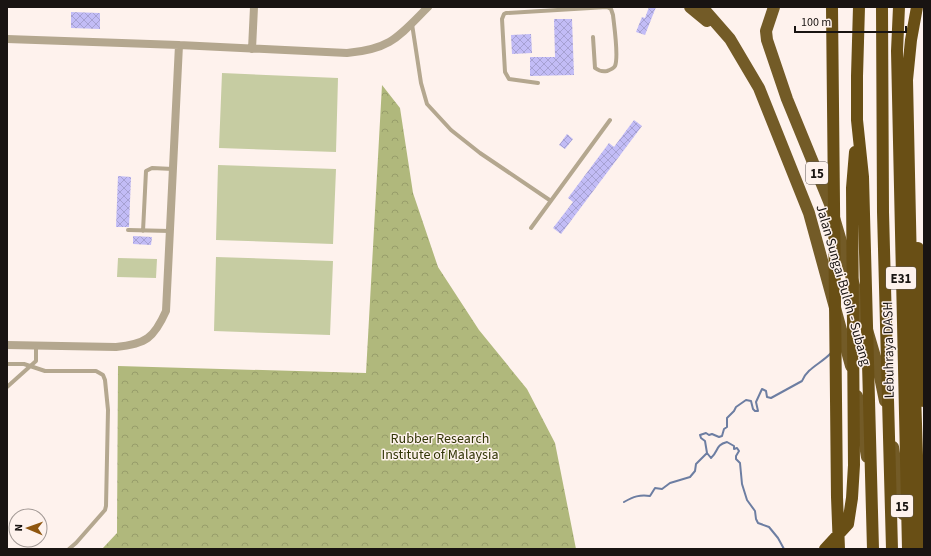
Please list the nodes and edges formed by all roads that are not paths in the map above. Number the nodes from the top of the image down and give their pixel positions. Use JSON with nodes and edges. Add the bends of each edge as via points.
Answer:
{"nodes":[{"id":1,"x":254,"y":7,"type":"edge"},
{"id":2,"x":428,"y":7,"type":"edge"},
{"id":3,"x":597,"y":7,"type":"edge"},
{"id":4,"x":690,"y":7,"type":"edge"},
{"id":5,"x":702,"y":7,"type":"edge"},
{"id":6,"x":774,"y":7,"type":"edge"},
{"id":7,"x":832,"y":7,"type":"edge"},
{"id":8,"x":859,"y":7,"type":"edge"},
{"id":9,"x":882,"y":7,"type":"edge"},
{"id":10,"x":899,"y":7,"type":"edge"},
{"id":11,"x":916,"y":7,"type":"edge"},
{"id":12,"x":412,"y":23,"type":"junction"},
{"id":13,"x":593,"y":37,"type":"dead end"},
{"id":14,"x":7,"y":39,"type":"edge"},
{"id":15,"x":179,"y":45,"type":"junction"},
{"id":16,"x":252,"y":49,"type":"junction"},
{"id":17,"x":538,"y":83,"type":"dead end"},
{"id":18,"x":759,"y":88,"type":"junction"},
{"id":19,"x":610,"y":120,"type":"dead end"},
{"id":20,"x":858,"y":120,"type":"junction"},
{"id":21,"x":909,"y":127,"type":"junction"},
{"id":22,"x":173,"y":169,"type":"junction"},
{"id":23,"x":551,"y":201,"type":"junction"},
{"id":24,"x":531,"y":228,"type":"dead end"},
{"id":25,"x":128,"y":230,"type":"dead end"},
{"id":26,"x":143,"y":230,"type":"junction"},
{"id":27,"x":170,"y":231,"type":"junction"},
{"id":28,"x":7,"y":345,"type":"edge"},
{"id":29,"x":36,"y":346,"type":"junction"},
{"id":30,"x":7,"y":364,"type":"edge"},
{"id":31,"x":32,"y":366,"type":"junction"},
{"id":32,"x":7,"y":387,"type":"edge"},
{"id":33,"x":924,"y":401,"type":"edge"},
{"id":34,"x":70,"y":549,"type":"edge"},
{"id":35,"x":825,"y":549,"type":"edge"},
{"id":36,"x":839,"y":549,"type":"edge"},
{"id":37,"x":872,"y":549,"type":"edge"},
{"id":38,"x":879,"y":549,"type":"edge"},
{"id":39,"x":892,"y":549,"type":"edge"},
{"id":40,"x":907,"y":549,"type":"edge"},
{"id":41,"x":920,"y":549,"type":"edge"}],
"edges":[{"from":1,"to":16,"type":"street"},
{"from":2,"to":12,"type":"street"},
{"from":3,"to":13,"type":"lane","via":[[611,9],[613,15],[616,58],[611,70],[604,72],[595,68]]},
{"from":3,"to":17,"type":"lane","via":[[504,14],[502,19],[507,77]]},
{"from":4,"to":18,"type":"highway","via":[[713,26]]},
{"from":5,"to":18,"type":"highway","name":"Jalan Sungai Buloh - Subang","number":"15","via":[[730,39]]},
{"from":6,"to":40,"type":"highway","name":"Jalan Sungai Buloh - Subang","number":"15","via":[[766,31],[767,40],[787,99],[830,204],[878,367],[896,462]]},
{"from":7,"to":36,"type":"highway"},
{"from":8,"to":20,"type":"highway"},
{"from":9,"to":39,"type":"highway","name":"Lebuhraya DASH","number":"E31","via":[[883,212]]},
{"from":10,"to":40,"type":"highway","name":"Lebuhraya DASH","number":"E31","via":[[896,51]]},
{"from":11,"to":21,"type":"highway","via":[[908,80]]},
{"from":12,"to":16,"type":"street","via":[[385,45],[367,51],[347,53]]},
{"from":12,"to":23,"type":"lane","via":[[421,83],[427,104],[451,130],[480,153]]},
{"from":14,"to":15,"type":"street"},
{"from":15,"to":16,"type":"street"},
{"from":15,"to":22,"type":"street"},
{"from":18,"to":38,"type":"highway","name":"Jalan Sungai Buloh - Subang","number":"15","via":[[810,213],[854,377],[874,498]]},
{"from":19,"to":23,"type":"lane"},
{"from":20,"to":35,"type":"highway","via":[[852,188],[852,498],[848,524]]},
{"from":20,"to":37,"type":"highway","via":[[862,177]]},
{"from":21,"to":33,"type":"highway","via":[[920,280]]},
{"from":21,"to":41,"type":"highway"},
{"from":22,"to":26,"type":"lane","via":[[152,168],[146,171]]},
{"from":22,"to":27,"type":"street"},
{"from":23,"to":24,"type":"lane"},
{"from":25,"to":26,"type":"lane"},
{"from":26,"to":27,"type":"lane"},
{"from":27,"to":29,"type":"street","via":[[166,312],[150,338],[133,345]]},
{"from":28,"to":29,"type":"street"},
{"from":29,"to":31,"type":"lane","via":[[36,361]]},
{"from":30,"to":31,"type":"lane"},
{"from":31,"to":32,"type":"lane"},
{"from":31,"to":34,"type":"lane","via":[[45,371],[96,371],[103,375],[105,380],[108,410],[106,506]]}]}
